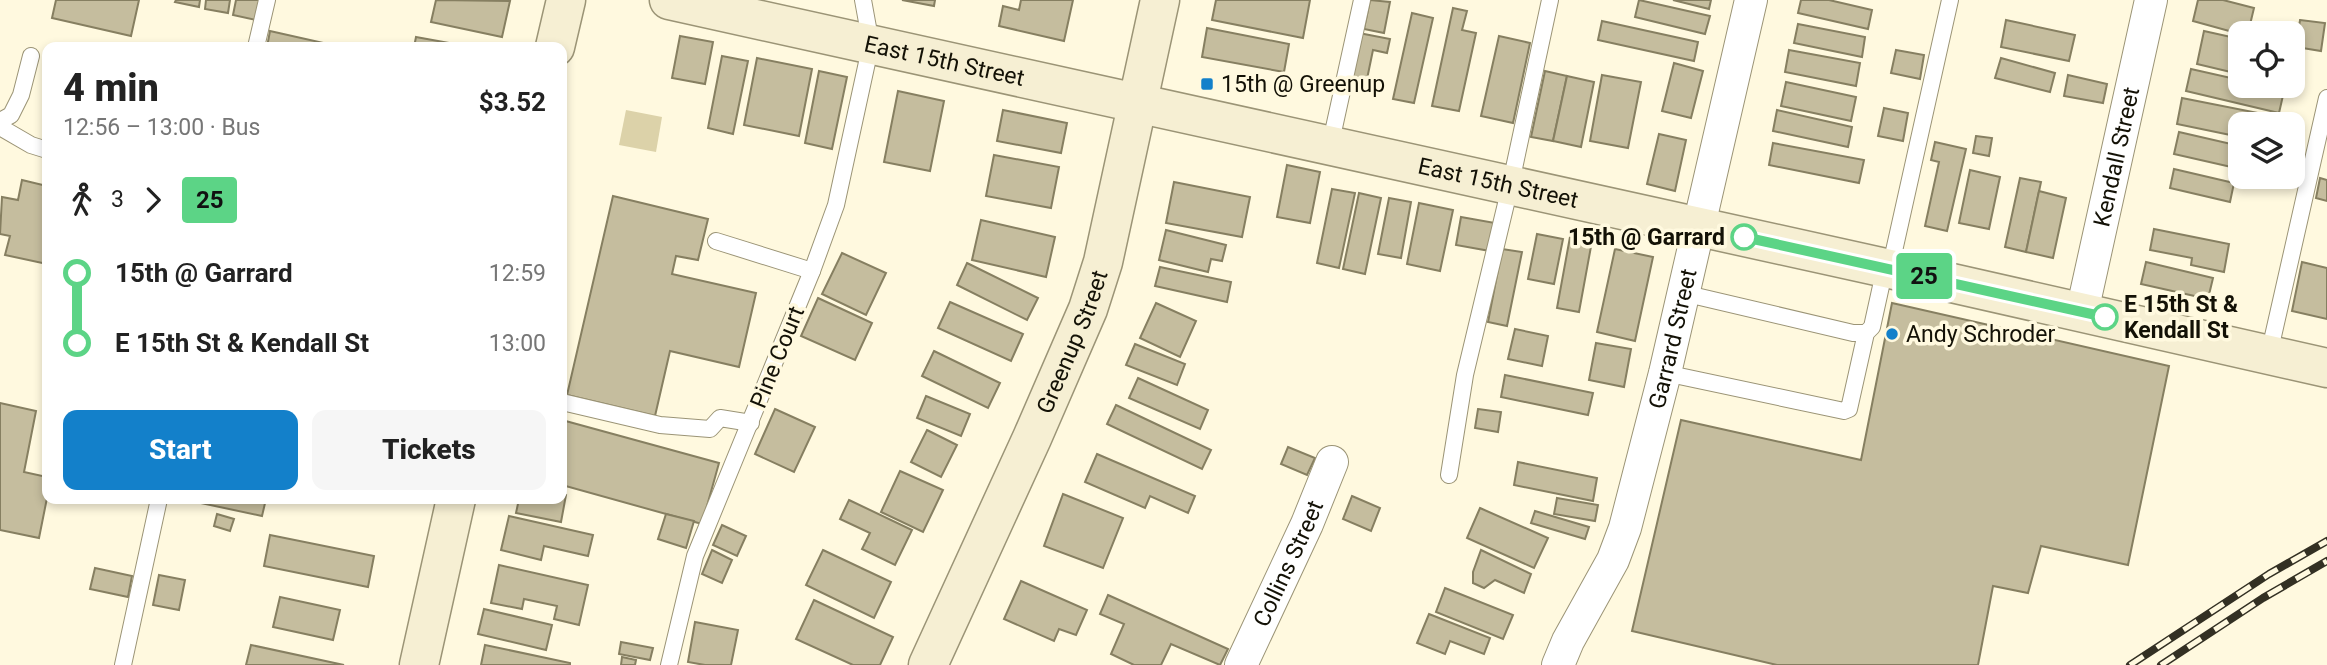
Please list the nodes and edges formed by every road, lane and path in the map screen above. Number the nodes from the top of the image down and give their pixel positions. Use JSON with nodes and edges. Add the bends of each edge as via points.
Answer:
{"nodes":[{"id":1,"x":267,"y":0,"type":"edge"},
{"id":2,"x":566,"y":0,"type":"edge"},
{"id":3,"x":669,"y":0,"type":"edge"},
{"id":4,"x":863,"y":0,"type":"edge"},
{"id":5,"x":1160,"y":0,"type":"edge"},
{"id":6,"x":1362,"y":0,"type":"edge"},
{"id":7,"x":1550,"y":0,"type":"edge"},
{"id":8,"x":1751,"y":0,"type":"edge"},
{"id":9,"x":1950,"y":0,"type":"edge"},
{"id":10,"x":2151,"y":0,"type":"edge"},
{"id":11,"x":258,"y":42,"type":"edge"},
{"id":12,"x":556,"y":42,"type":"edge"},
{"id":13,"x":871,"y":44,"type":"junction"},
{"id":14,"x":31,"y":56,"type":"dead end"},
{"id":15,"x":2327,"y":98,"type":"edge"},
{"id":16,"x":1137,"y":105,"type":"junction"},
{"id":17,"x":0,"y":121,"type":"edge"},
{"id":18,"x":0,"y":127,"type":"edge"},
{"id":19,"x":1330,"y":146,"type":"junction"},
{"id":20,"x":42,"y":148,"type":"edge"},
{"id":21,"x":1510,"y":187,"type":"junction"},
{"id":22,"x":1698,"y":227,"type":"junction"},
{"id":23,"x":716,"y":241,"type":"dead end"},
{"id":24,"x":1888,"y":269,"type":"junction"},
{"id":25,"x":812,"y":271,"type":"junction"},
{"id":26,"x":1683,"y":293,"type":"junction"},
{"id":27,"x":2082,"y":312,"type":"junction"},
{"id":28,"x":1866,"y":333,"type":"junction"},
{"id":29,"x":2269,"y":354,"type":"junction"},
{"id":30,"x":2327,"y":368,"type":"edge"},
{"id":31,"x":1665,"y":373,"type":"junction"},
{"id":32,"x":567,"y":403,"type":"edge"},
{"id":33,"x":751,"y":423,"type":"junction"},
{"id":34,"x":1332,"y":462,"type":"dead end"},
{"id":35,"x":1449,"y":475,"type":"dead end"},
{"id":36,"x":158,"y":504,"type":"edge"},
{"id":37,"x":455,"y":504,"type":"edge"},
{"id":38,"x":122,"y":665,"type":"edge"},
{"id":39,"x":419,"y":665,"type":"edge"},
{"id":40,"x":668,"y":665,"type":"edge"},
{"id":41,"x":928,"y":665,"type":"edge"},
{"id":42,"x":1241,"y":665,"type":"edge"},
{"id":43,"x":1558,"y":665,"type":"edge"}],
"edges":[{"from":1,"to":11,"type":"lane"},
{"from":2,"to":12,"type":"street"},
{"from":3,"to":13,"type":"street","name":"East 15th Street"},
{"from":4,"to":13,"type":"lane"},
{"from":5,"to":16,"type":"street","name":"Greenup Street"},
{"from":6,"to":19,"type":"lane"},
{"from":7,"to":21,"type":"lane"},
{"from":8,"to":22,"type":"street","name":"Garrard Street"},
{"from":9,"to":24,"type":"lane"},
{"from":10,"to":27,"type":"street","name":"Kendall Street"},
{"from":13,"to":16,"type":"street","name":"East 15th Street"},
{"from":13,"to":25,"type":"lane","name":"Pine Court","via":[[836,205]]},
{"from":14,"to":17,"type":"lane","via":[[11,116]]},
{"from":15,"to":29,"type":"lane"},
{"from":16,"to":19,"type":"street","name":"East 15th Street"},
{"from":16,"to":41,"type":"street","name":"Greenup Street","via":[[1103,262],[1088,309]]},
{"from":18,"to":20,"type":"lane"},
{"from":19,"to":21,"type":"street","name":"East 15th Street"},
{"from":21,"to":22,"type":"street","name":"East 15th Street"},
{"from":21,"to":35,"type":"lane","via":[[1465,375]]},
{"from":22,"to":24,"type":"street","name":"East 15th Street"},
{"from":22,"to":26,"type":"street","name":"Garrard Street"},
{"from":23,"to":25,"type":"lane"},
{"from":24,"to":27,"type":"street","name":"East 15th Street"},
{"from":24,"to":28,"type":"lane","via":[[1872,327]]},
{"from":25,"to":33,"type":"lane","name":"Pine Court"},
{"from":26,"to":28,"type":"lane"},
{"from":26,"to":31,"type":"street","name":"Garrard Street"},
{"from":27,"to":29,"type":"street","name":"East 15th Street"},
{"from":28,"to":31,"type":"lane","via":[[1851,404],[1844,411]]},
{"from":29,"to":30,"type":"street","name":"East 15th Street"},
{"from":31,"to":43,"type":"street","name":"Garrard Street","via":[[1625,528]]},
{"from":32,"to":33,"type":"lane","via":[[660,425],[710,429],[720,418]]},
{"from":33,"to":40,"type":"lane","name":"Pine Court","via":[[695,556]]},
{"from":34,"to":42,"type":"street","name":"Collins Street"},
{"from":36,"to":38,"type":"lane"},
{"from":37,"to":39,"type":"street"}]}
